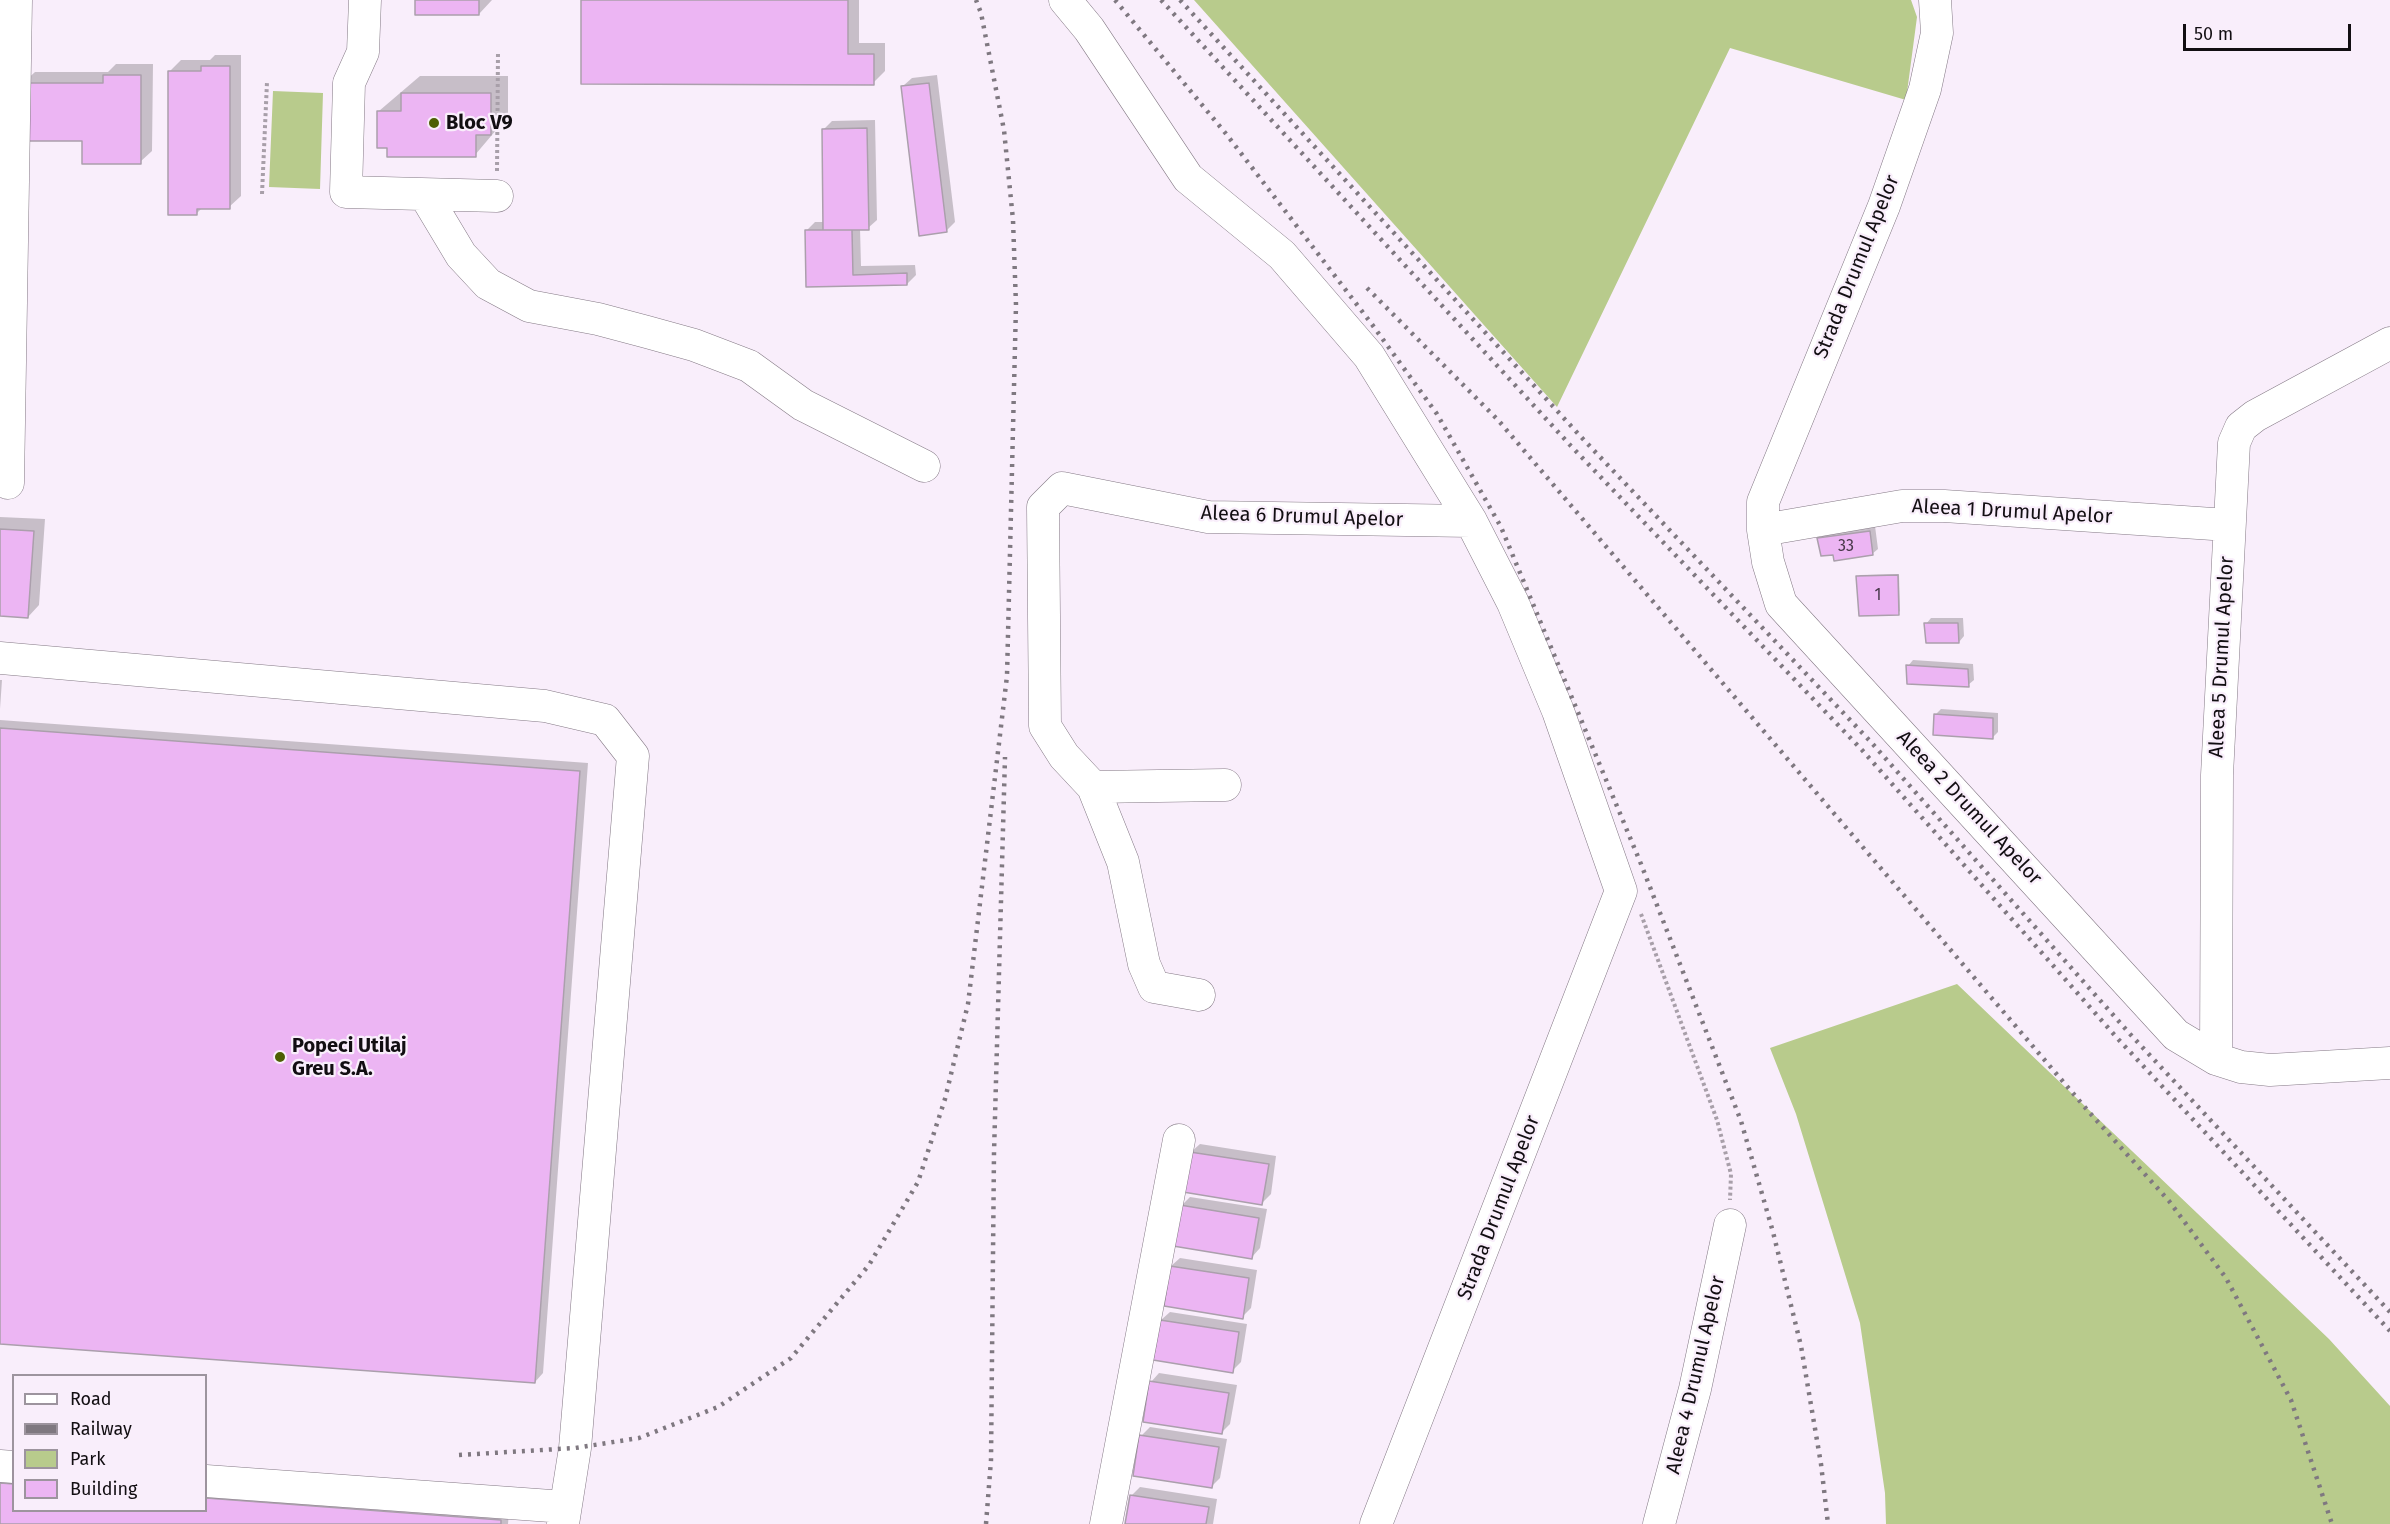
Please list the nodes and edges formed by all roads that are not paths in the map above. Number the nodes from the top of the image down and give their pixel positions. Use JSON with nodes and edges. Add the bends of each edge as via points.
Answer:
{"nodes":[{"id":1,"x":16,"y":0,"type":"edge"},
{"id":2,"x":365,"y":0,"type":"edge"},
{"id":3,"x":1065,"y":0,"type":"edge"},
{"id":4,"x":1935,"y":0,"type":"edge"},
{"id":5,"x":6,"y":149,"type":"edge"},
{"id":6,"x":425,"y":195,"type":"junction"},
{"id":7,"x":497,"y":196,"type":"road end"},
{"id":8,"x":2390,"y":343,"type":"edge"},
{"id":9,"x":924,"y":466,"type":"dead end"},
{"id":10,"x":8,"y":483,"type":"dead end"},
{"id":11,"x":1471,"y":520,"type":"junction"},
{"id":12,"x":2228,"y":525,"type":"junction"},
{"id":13,"x":1763,"y":530,"type":"junction"},
{"id":14,"x":0,"y":658,"type":"edge"},
{"id":15,"x":1224,"y":785,"type":"dead end"},
{"id":16,"x":1094,"y":787,"type":"junction"},
{"id":17,"x":1199,"y":995,"type":"dead end"},
{"id":18,"x":2216,"y":1059,"type":"junction"},
{"id":19,"x":2390,"y":1063,"type":"edge"},
{"id":20,"x":1179,"y":1140,"type":"dead end"},
{"id":21,"x":1730,"y":1225,"type":"road end"},
{"id":22,"x":207,"y":1481,"type":"edge"},
{"id":23,"x":564,"y":1516,"type":"edge"},
{"id":24,"x":1106,"y":1524,"type":"edge"},
{"id":25,"x":1376,"y":1524,"type":"edge"},
{"id":26,"x":1659,"y":1524,"type":"edge"}],
"edges":[{"from":1,"to":5,"type":"street"},
{"from":2,"to":6,"type":"street","via":[[363,52],[349,83],[346,192]]},
{"from":3,"to":11,"type":"street","via":[[1089,29],[1188,178],[1282,255],[1368,356]]},
{"from":4,"to":13,"type":"street","name":"Strada Drumul Apelor","via":[[1937,33],[1925,89],[1884,206],[1773,473],[1763,502]]},
{"from":5,"to":10,"type":"street"},
{"from":6,"to":7,"type":"street"},
{"from":6,"to":9,"type":"street","via":[[460,255],[488,284],[529,306],[657,334],[749,366],[803,405]]},
{"from":8,"to":12,"type":"street","name":"Aleea 5 Drumul Apelor","via":[[2241,427],[2234,443]]},
{"from":11,"to":16,"type":"street","name":"Aleea 6 Drumul Apelor","via":[[1208,518],[1062,488],[1043,507],[1045,726],[1064,756]]},
{"from":11,"to":25,"type":"street","name":"Strada Drumul Apelor","via":[[1513,603],[1558,711],[1621,891]]},
{"from":12,"to":13,"type":"street","name":"Aleea 1 Drumul Apelor","via":[[1902,506]]},
{"from":12,"to":18,"type":"street","name":"Aleea 5 Drumul Apelor","via":[[2217,775]]},
{"from":13,"to":18,"type":"street","name":"Aleea 2 Drumul Apelor","via":[[1781,604],[2176,1035]]},
{"from":14,"to":23,"type":"street","via":[[545,706],[605,720],[633,756],[575,1448]]},
{"from":15,"to":16,"type":"street"},
{"from":16,"to":17,"type":"street","name":"Aleea 6 Drumul Apelor","via":[[1123,862],[1144,964],[1154,987]]},
{"from":18,"to":19,"type":"street","name":"Aleea 2 Drumul Apelor","via":[[2270,1070]]},
{"from":20,"to":24,"type":"street"},
{"from":21,"to":26,"type":"street","name":"Aleea 4 Drumul Apelor","via":[[1695,1389]]},
{"from":22,"to":23,"type":"street"}]}
